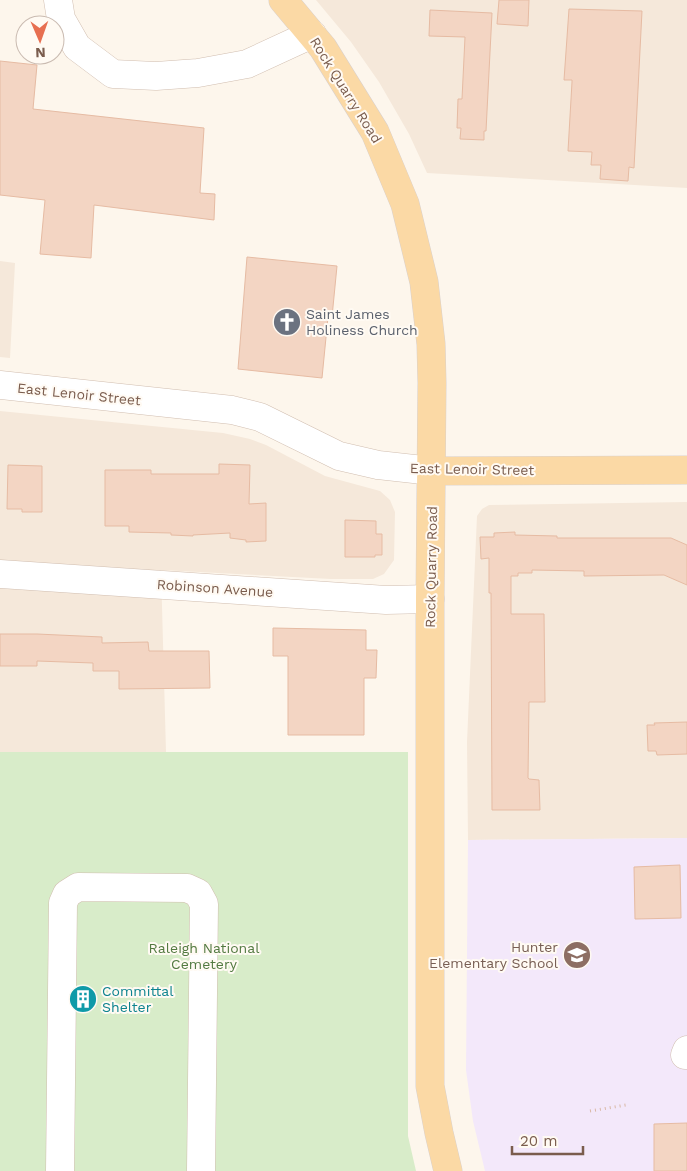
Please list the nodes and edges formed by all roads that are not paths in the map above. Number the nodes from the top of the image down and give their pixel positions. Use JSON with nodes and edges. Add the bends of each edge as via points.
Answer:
{"nodes":[{"id":1,"x":58,"y":0,"type":"edge"},
{"id":2,"x":283,"y":0,"type":"edge"},
{"id":3,"x":312,"y":34,"type":"junction"},
{"id":4,"x":0,"y":385,"type":"edge"},
{"id":5,"x":687,"y":470,"type":"edge"},
{"id":6,"x":432,"y":471,"type":"junction"},
{"id":7,"x":0,"y":574,"type":"edge"},
{"id":8,"x":430,"y":599,"type":"junction"},
{"id":9,"x":60,"y":1171,"type":"edge"},
{"id":10,"x":202,"y":1171,"type":"edge"},
{"id":11,"x":448,"y":1171,"type":"edge"}],
"edges":[{"from":1,"to":3,"type":"street","via":[[61,18],[77,47],[114,74],[165,76],[247,64]]},
{"from":2,"to":3,"type":"main road","name":"Rock Quarry Road"},
{"from":3,"to":6,"type":"main road","name":"Rock Quarry Road","via":[[375,132],[410,222],[424,282],[428,317]]},
{"from":4,"to":6,"type":"street","name":"East Lenoir Street","via":[[232,410],[260,417],[339,456],[378,465]]},
{"from":5,"to":6,"type":"main road","name":"East Lenoir Street"},
{"from":6,"to":8,"type":"main road","name":"Rock Quarry Road"},
{"from":7,"to":8,"type":"street","name":"Robinson Avenue","via":[[386,600]]},
{"from":8,"to":11,"type":"main road","name":"Rock Quarry Road","via":[[430,1086]]},
{"from":9,"to":10,"type":"street","via":[[64,903],[67,894],[78,886],[187,888],[198,893],[204,904]]}]}
